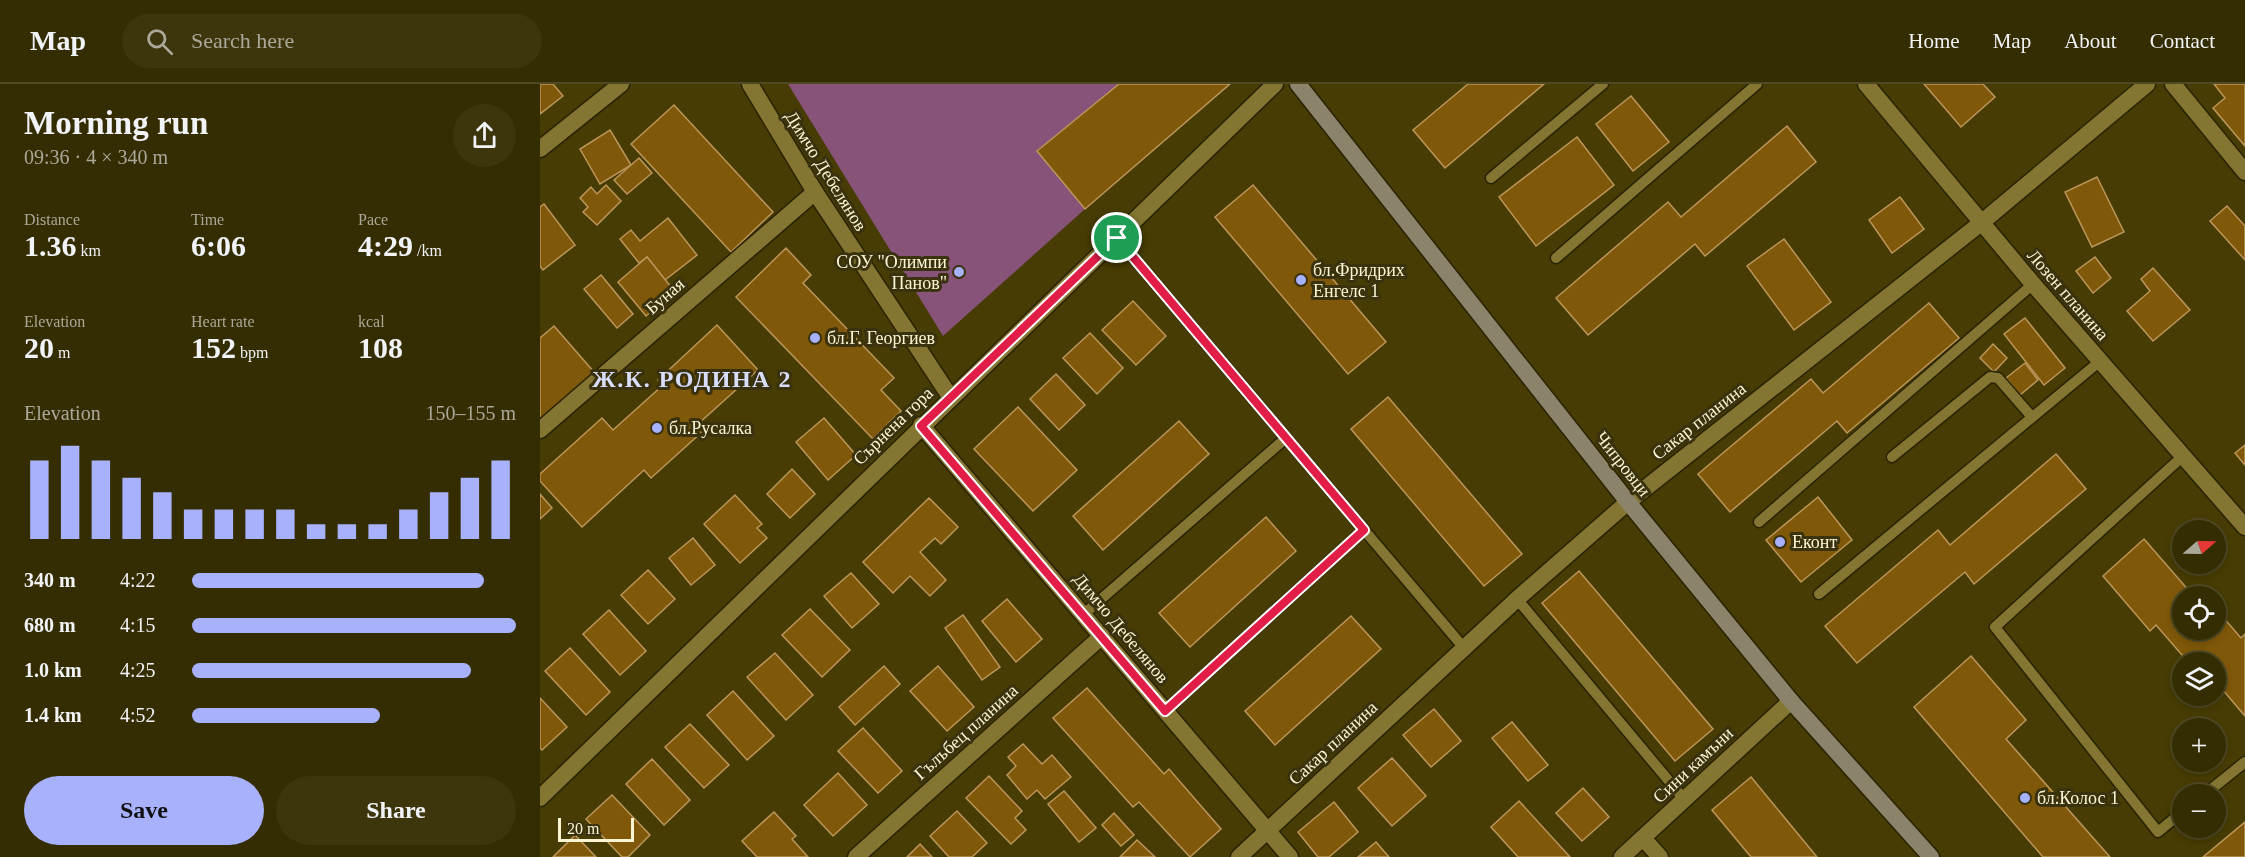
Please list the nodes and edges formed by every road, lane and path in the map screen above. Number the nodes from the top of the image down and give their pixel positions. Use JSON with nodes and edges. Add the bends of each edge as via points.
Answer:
{"nodes":[{"id":1,"x":621,"y":84,"type":"edge"},
{"id":2,"x":750,"y":84,"type":"edge"},
{"id":3,"x":1275,"y":84,"type":"edge"},
{"id":4,"x":1298,"y":84,"type":"edge"},
{"id":5,"x":1603,"y":84,"type":"edge"},
{"id":6,"x":1757,"y":84,"type":"edge"},
{"id":7,"x":1866,"y":84,"type":"edge"},
{"id":8,"x":2147,"y":84,"type":"edge"},
{"id":9,"x":2173,"y":84,"type":"edge"},
{"id":10,"x":540,"y":149,"type":"edge"},
{"id":11,"x":2245,"y":172,"type":"edge"},
{"id":12,"x":1491,"y":178,"type":"dead end"},
{"id":13,"x":815,"y":192,"type":"junction"},
{"id":14,"x":1981,"y":223,"type":"junction"},
{"id":15,"x":1117,"y":238,"type":"junction"},
{"id":16,"x":1556,"y":258,"type":"dead end"},
{"id":17,"x":2033,"y":284,"type":"junction"},
{"id":18,"x":2099,"y":362,"type":"junction"},
{"id":19,"x":951,"y":398,"type":"junction"},
{"id":20,"x":2032,"y":417,"type":"junction"},
{"id":21,"x":921,"y":426,"type":"junction"},
{"id":22,"x":540,"y":430,"type":"edge"},
{"id":23,"x":1286,"y":438,"type":"junction"},
{"id":24,"x":2183,"y":456,"type":"junction"},
{"id":25,"x":1892,"y":458,"type":"dead end"},
{"id":26,"x":1628,"y":502,"type":"junction"},
{"id":27,"x":1759,"y":522,"type":"dead end"},
{"id":28,"x":2245,"y":527,"type":"edge"},
{"id":29,"x":1364,"y":530,"type":"junction"},
{"id":30,"x":1819,"y":594,"type":"dead end"},
{"id":31,"x":1517,"y":599,"type":"junction"},
{"id":32,"x":1084,"y":614,"type":"junction"},
{"id":33,"x":1102,"y":636,"type":"junction"},
{"id":34,"x":1464,"y":648,"type":"junction"},
{"id":35,"x":1791,"y":701,"type":"junction"},
{"id":36,"x":1165,"y":711,"type":"junction"},
{"id":37,"x":2245,"y":762,"type":"edge"},
{"id":38,"x":2218,"y":784,"type":"edge"},
{"id":39,"x":540,"y":798,"type":"edge"},
{"id":40,"x":1684,"y":799,"type":"junction"},
{"id":41,"x":2172,"y":820,"type":"edge"},
{"id":42,"x":1268,"y":831,"type":"junction"},
{"id":43,"x":1643,"y":838,"type":"junction"},
{"id":44,"x":856,"y":857,"type":"edge"},
{"id":45,"x":1239,"y":857,"type":"edge"},
{"id":46,"x":1290,"y":857,"type":"edge"},
{"id":47,"x":1622,"y":857,"type":"edge"},
{"id":48,"x":1660,"y":857,"type":"edge"},
{"id":49,"x":1931,"y":857,"type":"edge"}],
"edges":[{"from":1,"to":10,"type":"street"},
{"from":2,"to":13,"type":"street","name":"Димчо Дебелянов"},
{"from":3,"to":15,"type":"street","name":"Сърнена гора"},
{"from":4,"to":26,"type":"main road","name":"Чипровци"},
{"from":5,"to":12,"type":"lane"},
{"from":6,"to":16,"type":"lane"},
{"from":7,"to":14,"type":"street","name":"Лозен планина"},
{"from":8,"to":14,"type":"street","name":"Сакар планина"},
{"from":9,"to":11,"type":"street"},
{"from":13,"to":19,"type":"street","name":"Димчо Дебелянов"},
{"from":13,"to":22,"type":"street","name":"Буная"},
{"from":14,"to":17,"type":"street","name":"Лозен планина"},
{"from":14,"to":26,"type":"street","name":"Сакар планина"},
{"from":15,"to":19,"type":"street","name":"Сърнена гора"},
{"from":15,"to":23,"type":"lane"},
{"from":17,"to":18,"type":"street","name":"Лозен планина"},
{"from":17,"to":27,"type":"lane"},
{"from":18,"to":20,"type":"lane"},
{"from":18,"to":24,"type":"street","name":"Лозен планина"},
{"from":19,"to":21,"type":"street","name":"Сърнена гора"},
{"from":20,"to":25,"type":"lane","via":[[1998,378],[1990,377]]},
{"from":20,"to":30,"type":"lane"},
{"from":21,"to":32,"type":"street","name":"Димчо Дебелянов"},
{"from":21,"to":39,"type":"street","name":"Сърнена гора"},
{"from":23,"to":29,"type":"lane"},
{"from":23,"to":32,"type":"lane"},
{"from":24,"to":28,"type":"street","name":"Лозен планина"},
{"from":24,"to":41,"type":"lane","via":[[1995,627],[2158,832]]},
{"from":26,"to":31,"type":"street","name":"Сакар планина"},
{"from":26,"to":35,"type":"main road","name":"Чипровци"},
{"from":29,"to":34,"type":"lane"},
{"from":29,"to":36,"type":"lane"},
{"from":31,"to":34,"type":"street","name":"Сакар планина"},
{"from":31,"to":40,"type":"lane"},
{"from":32,"to":33,"type":"street","name":"Димчо Дебелянов"},
{"from":33,"to":36,"type":"street","name":"Димчо Дебелянов"},
{"from":33,"to":44,"type":"street","name":"Гълъбец планина"},
{"from":34,"to":42,"type":"street","name":"Сакар планина"},
{"from":35,"to":40,"type":"street","name":"Сини камъни"},
{"from":35,"to":49,"type":"main road","name":"Чипровци"},
{"from":36,"to":42,"type":"street","name":"Димчо Дебелянов"},
{"from":37,"to":38,"type":"lane"},
{"from":40,"to":43,"type":"street","name":"Сини камъни"},
{"from":42,"to":45,"type":"street","name":"Сакар планина"},
{"from":42,"to":46,"type":"street","name":"Димчо Дебелянов"},
{"from":43,"to":47,"type":"street","name":"Сини камъни"},
{"from":43,"to":48,"type":"street"}]}
